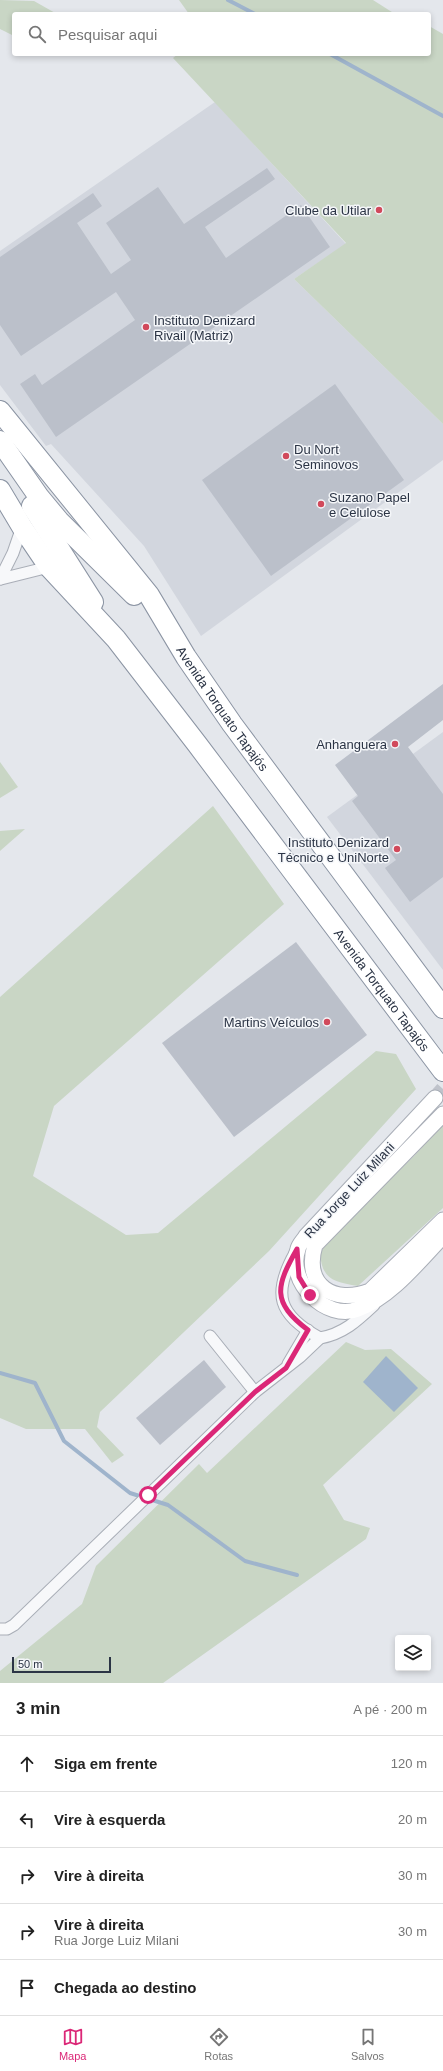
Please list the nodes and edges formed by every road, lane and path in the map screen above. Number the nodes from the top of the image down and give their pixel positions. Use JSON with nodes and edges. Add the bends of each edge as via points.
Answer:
{"nodes":[{"id":1,"x":0,"y":411,"type":"edge"},
{"id":2,"x":0,"y":441,"type":"edge"},
{"id":3,"x":0,"y":463,"type":"edge"},
{"id":4,"x":0,"y":490,"type":"edge"},
{"id":5,"x":22,"y":527,"type":"junction"},
{"id":6,"x":49,"y":567,"type":"junction"},
{"id":7,"x":0,"y":579,"type":"edge"},
{"id":8,"x":166,"y":626,"type":"junction"},
{"id":9,"x":116,"y":639,"type":"junction"},
{"id":10,"x":443,"y":1008,"type":"edge"},
{"id":11,"x":443,"y":1071,"type":"edge"},
{"id":12,"x":435,"y":1098,"type":"tunnel mouth"},
{"id":13,"x":443,"y":1114,"type":"tunnel mouth"},
{"id":14,"x":443,"y":1220,"type":"edge"},
{"id":15,"x":443,"y":1236,"type":"edge"},
{"id":16,"x":297,"y":1249,"type":"junction"},
{"id":17,"x":384,"y":1295,"type":"junction"},
{"id":18,"x":308,"y":1330,"type":"junction"},
{"id":19,"x":210,"y":1336,"type":"dead end"},
{"id":20,"x":320,"y":1338,"type":"junction"},
{"id":21,"x":286,"y":1368,"type":"junction"},
{"id":22,"x":255,"y":1392,"type":"junction"},
{"id":23,"x":0,"y":1630,"type":"edge"}],
"edges":[{"from":1,"to":8,"type":"highway","name":"Avenida Torquato Tapajós","via":[[149,595]]},
{"from":2,"to":8,"type":"highway","via":[[59,521]]},
{"from":3,"to":9,"type":"highway","via":[[51,535]]},
{"from":4,"to":5,"type":"highway","name":"Avenida Torquato Tapajós"},
{"from":5,"to":6,"type":"highway","name":"Avenida Torquato Tapajós"},
{"from":5,"to":7,"type":"street"},
{"from":6,"to":7,"type":"street"},
{"from":6,"to":9,"type":"highway","name":"Avenida Torquato Tapajós"},
{"from":8,"to":10,"type":"highway","name":"Avenida Torquato Tapajós","via":[[250,749]]},
{"from":9,"to":11,"type":"highway","name":"Avenida Torquato Tapajós"},
{"from":12,"to":16,"type":"street","name":"Rua Jorge Luiz Milani","via":[[306,1236]]},
{"from":13,"to":14,"type":"street","name":"Rua Jorge Luiz Milani","via":[[315,1245],[311,1258],[312,1272],[318,1282],[331,1293],[358,1295],[370,1291]]},
{"from":15,"to":17,"type":"street","name":"Rua Jorge Luiz Milani"},
{"from":16,"to":17,"type":"street","name":"Rua Jorge Luiz Milani","via":[[299,1277],[310,1295],[328,1308],[345,1312],[357,1310]]},
{"from":16,"to":18,"type":"street","via":[[283,1279],[281,1297],[283,1306]]},
{"from":17,"to":20,"type":"street","via":[[354,1324],[335,1335]]},
{"from":18,"to":20,"type":"street"},
{"from":18,"to":21,"type":"street"},
{"from":19,"to":22,"type":"street"},
{"from":20,"to":21,"type":"street"},
{"from":21,"to":22,"type":"street"},
{"from":22,"to":23,"type":"street","via":[[14,1625]]}]}
